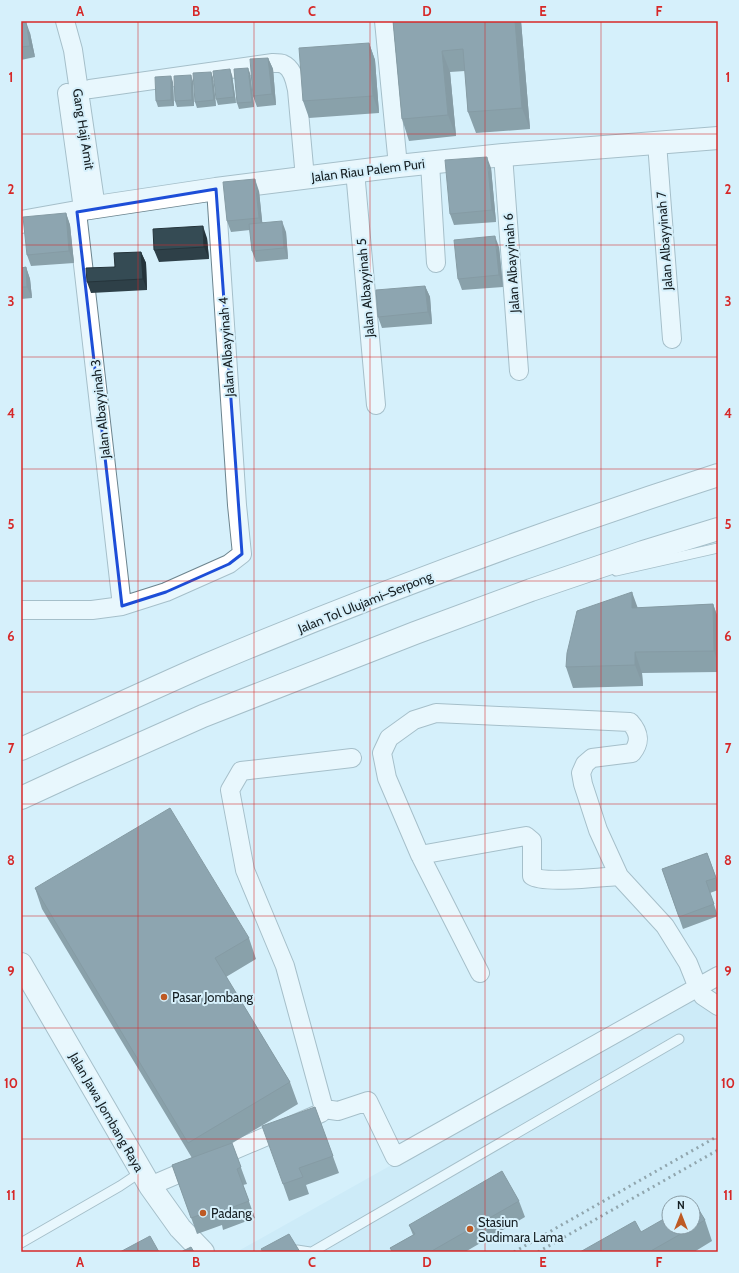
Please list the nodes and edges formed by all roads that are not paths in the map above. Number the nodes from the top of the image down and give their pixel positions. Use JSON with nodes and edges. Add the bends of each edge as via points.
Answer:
{"nodes":[{"id":1,"x":65,"y":21,"type":"edge"},
{"id":2,"x":384,"y":21,"type":"edge"},
{"id":3,"x":90,"y":89,"type":"dead end"},
{"id":4,"x":718,"y":138,"type":"edge"},
{"id":5,"x":657,"y":144,"type":"junction"},
{"id":6,"x":503,"y":155,"type":"junction"},
{"id":7,"x":430,"y":163,"type":"junction"},
{"id":8,"x":398,"y":166,"type":"junction"},
{"id":9,"x":355,"y":171,"type":"junction"},
{"id":10,"x":305,"y":178,"type":"junction"},
{"id":11,"x":216,"y":189,"type":"junction"},
{"id":12,"x":86,"y":210,"type":"junction"},
{"id":13,"x":21,"y":222,"type":"edge"},
{"id":14,"x":436,"y":263,"type":"dead end"},
{"id":15,"x":672,"y":339,"type":"dead end"},
{"id":16,"x":519,"y":371,"type":"dead end"},
{"id":17,"x":376,"y":405,"type":"dead end"},
{"id":18,"x":718,"y":476,"type":"edge"},
{"id":19,"x":718,"y":530,"type":"edge"},
{"id":20,"x":718,"y":548,"type":"edge"},
{"id":21,"x":531,"y":590,"type":"junction"},
{"id":22,"x":122,"y":606,"type":"junction"},
{"id":23,"x":21,"y":610,"type":"edge"},
{"id":24,"x":21,"y":749,"type":"edge"},
{"id":25,"x":352,"y":758,"type":"dead end"},
{"id":26,"x":21,"y":798,"type":"edge"},
{"id":27,"x":420,"y":855,"type":"junction"},
{"id":28,"x":619,"y":876,"type":"junction"},
{"id":29,"x":21,"y":964,"type":"edge"},
{"id":30,"x":480,"y":973,"type":"dead end"},
{"id":31,"x":718,"y":976,"type":"edge"},
{"id":32,"x":698,"y":988,"type":"junction"},
{"id":33,"x":718,"y":1006,"type":"edge"},
{"id":34,"x":679,"y":1039,"type":"dead end"},
{"id":35,"x":324,"y":1109,"type":"junction"},
{"id":36,"x":146,"y":1179,"type":"junction"},
{"id":37,"x":21,"y":1243,"type":"edge"},
{"id":38,"x":297,"y":1250,"type":"edge"},
{"id":39,"x":203,"y":1252,"type":"edge"},
{"id":40,"x":311,"y":1252,"type":"edge"}],
"edges":[{"from":1,"to":12,"type":"street","name":"Gang Haji Amit","via":[[66,49]]},
{"from":2,"to":8,"type":"street"},
{"from":3,"to":10,"type":"street","via":[[273,63],[284,64],[295,79]]},
{"from":4,"to":5,"type":"main road","name":"Jalan Riau Palem Puri"},
{"from":5,"to":6,"type":"main road","name":"Jalan Riau Palem Puri"},
{"from":5,"to":15,"type":"street","name":"Jalan Albayyinah 7"},
{"from":6,"to":7,"type":"main road","name":"Jalan Riau Palem Puri"},
{"from":6,"to":16,"type":"street","name":"Jalan Albayyinah 6"},
{"from":7,"to":8,"type":"main road","name":"Jalan Riau Palem Puri"},
{"from":7,"to":14,"type":"street"},
{"from":8,"to":9,"type":"main road","name":"Jalan Riau Palem Puri"},
{"from":9,"to":10,"type":"main road","name":"Jalan Riau Palem Puri"},
{"from":9,"to":17,"type":"street","name":"Jalan Albayyinah 5"},
{"from":10,"to":11,"type":"main road","name":"Jalan Riau Palem Puri"},
{"from":11,"to":12,"type":"main road","name":"Jalan Riau Palem Puri"},
{"from":11,"to":22,"type":"street","name":"Jalan Albayyinah 4","via":[[242,554],[229,564],[166,592]]},
{"from":12,"to":13,"type":"main road","name":"Jalan Riau Palem Puri"},
{"from":12,"to":22,"type":"street","name":"Jalan Albayyinah 3"},
{"from":18,"to":24,"type":"main road","name":"Jalan Tol Ulujami–Serpong","via":[[628,504],[415,581],[206,666]]},
{"from":19,"to":21,"type":"main road"},
{"from":20,"to":21,"type":"lane"},
{"from":21,"to":26,"type":"main road","via":[[415,632],[203,716]]},
{"from":22,"to":23,"type":"street","via":[[92,610]]},
{"from":25,"to":35,"type":"street","via":[[241,771],[230,790],[246,870],[285,966]]},
{"from":27,"to":28,"type":"street","via":[[526,836],[532,841],[532,876],[536,879]]},
{"from":27,"to":28,"type":"street","via":[[387,778],[382,753],[389,738],[414,720],[436,713],[630,722],[636,728],[638,737],[632,753],[592,758],[585,764],[581,773],[598,830]]},
{"from":27,"to":30,"type":"street"},
{"from":28,"to":32,"type":"street","via":[[665,926],[688,963]]},
{"from":29,"to":36,"type":"main road","name":"Jalan Jawa Jombang Raya"},
{"from":31,"to":32,"type":"street"},
{"from":32,"to":33,"type":"street","via":[[703,996]]},
{"from":32,"to":35,"type":"street","via":[[395,1157],[368,1101],[338,1111]]},
{"from":34,"to":40,"type":"lane"},
{"from":35,"to":36,"type":"street","via":[[321,1113]]},
{"from":36,"to":37,"type":"lane","via":[[120,1186]]},
{"from":36,"to":39,"type":"main road","name":"Jalan Jawa Jombang Raya","via":[[180,1228]]},
{"from":38,"to":40,"type":"lane"}]}
